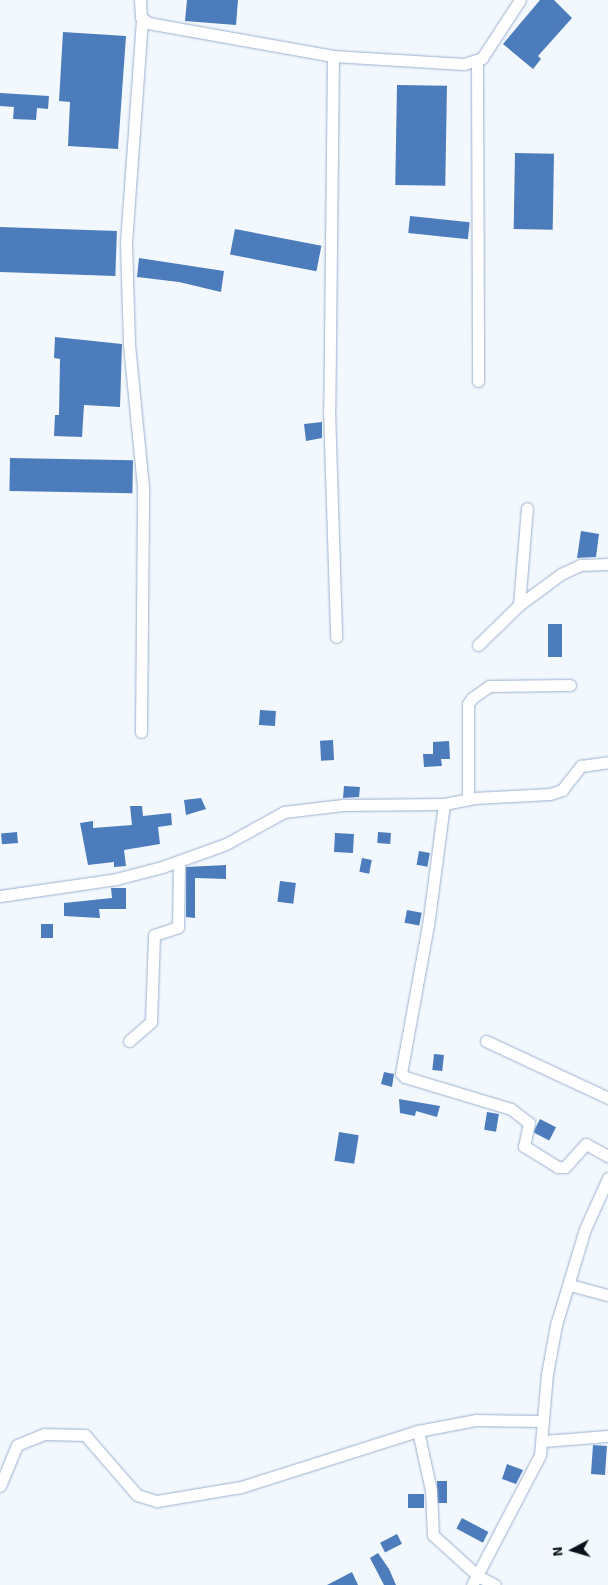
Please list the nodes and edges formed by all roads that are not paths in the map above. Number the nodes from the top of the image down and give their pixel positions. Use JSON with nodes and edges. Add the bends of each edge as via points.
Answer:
{"nodes":[{"id":1,"x":140,"y":0,"type":"edge"},
{"id":2,"x":520,"y":0,"type":"edge"},
{"id":3,"x":142,"y":19,"type":"junction"},
{"id":4,"x":333,"y":56,"type":"junction"},
{"id":5,"x":477,"y":61,"type":"junction"},
{"id":6,"x":478,"y":381,"type":"dead end"},
{"id":7,"x":527,"y":508,"type":"dead end"},
{"id":8,"x":608,"y":564,"type":"edge"},
{"id":9,"x":519,"y":605,"type":"junction"},
{"id":10,"x":336,"y":637,"type":"dead end"},
{"id":11,"x":478,"y":645,"type":"dead end"},
{"id":12,"x":570,"y":685,"type":"dead end"},
{"id":13,"x":141,"y":732,"type":"dead end"},
{"id":14,"x":608,"y":762,"type":"edge"},
{"id":15,"x":468,"y":799,"type":"junction"},
{"id":16,"x":444,"y":804,"type":"junction"},
{"id":17,"x":179,"y":861,"type":"junction"},
{"id":18,"x":0,"y":896,"type":"edge"},
{"id":19,"x":129,"y":1041,"type":"dead end"},
{"id":20,"x":486,"y":1041,"type":"dead end"},
{"id":21,"x":608,"y":1098,"type":"edge"},
{"id":22,"x":608,"y":1156,"type":"edge"},
{"id":23,"x":608,"y":1178,"type":"edge"},
{"id":24,"x":570,"y":1285,"type":"junction"},
{"id":25,"x":608,"y":1295,"type":"edge"},
{"id":26,"x":542,"y":1421,"type":"junction"},
{"id":27,"x":418,"y":1431,"type":"junction"},
{"id":28,"x":608,"y":1436,"type":"edge"},
{"id":29,"x":543,"y":1441,"type":"junction"},
{"id":30,"x":0,"y":1486,"type":"edge"},
{"id":31,"x":475,"y":1581,"type":"edge"},
{"id":32,"x":495,"y":1585,"type":"edge"}],
"edges":[{"from":1,"to":3,"type":"street"},
{"from":2,"to":5,"type":"street"},
{"from":3,"to":4,"type":"street"},
{"from":3,"to":13,"type":"street","via":[[126,243],[129,344],[142,488]]},
{"from":4,"to":5,"type":"street","via":[[464,64]]},
{"from":4,"to":10,"type":"street","via":[[329,408]]},
{"from":5,"to":6,"type":"street"},
{"from":7,"to":9,"type":"street"},
{"from":8,"to":9,"type":"street","via":[[573,567]]},
{"from":9,"to":11,"type":"street"},
{"from":12,"to":15,"type":"street","via":[[493,685],[484,687],[472,698],[468,704]]},
{"from":14,"to":15,"type":"street","via":[[581,766],[562,790],[550,794]]},
{"from":15,"to":16,"type":"street"},
{"from":16,"to":17,"type":"street","via":[[298,809],[275,815],[226,844]]},
{"from":16,"to":22,"type":"street","via":[[428,925],[401,1073],[405,1077],[511,1109],[529,1123],[523,1144],[525,1148],[558,1167],[565,1167],[586,1144]]},
{"from":17,"to":18,"type":"street","via":[[116,879]]},
{"from":17,"to":19,"type":"street","via":[[178,927],[154,935],[152,1022]]},
{"from":20,"to":21,"type":"street"},
{"from":23,"to":24,"type":"street","via":[[585,1229]]},
{"from":24,"to":25,"type":"street"},
{"from":24,"to":26,"type":"street","via":[[556,1325]]},
{"from":26,"to":27,"type":"street","via":[[475,1420]]},
{"from":26,"to":29,"type":"street"},
{"from":27,"to":30,"type":"street","via":[[241,1487],[157,1501],[134,1492],[85,1435],[44,1434],[17,1445]]},
{"from":27,"to":31,"type":"street","via":[[431,1490],[432,1532]]},
{"from":28,"to":29,"type":"street"},
{"from":29,"to":31,"type":"street","via":[[540,1455]]},
{"from":31,"to":32,"type":"street"}]}
